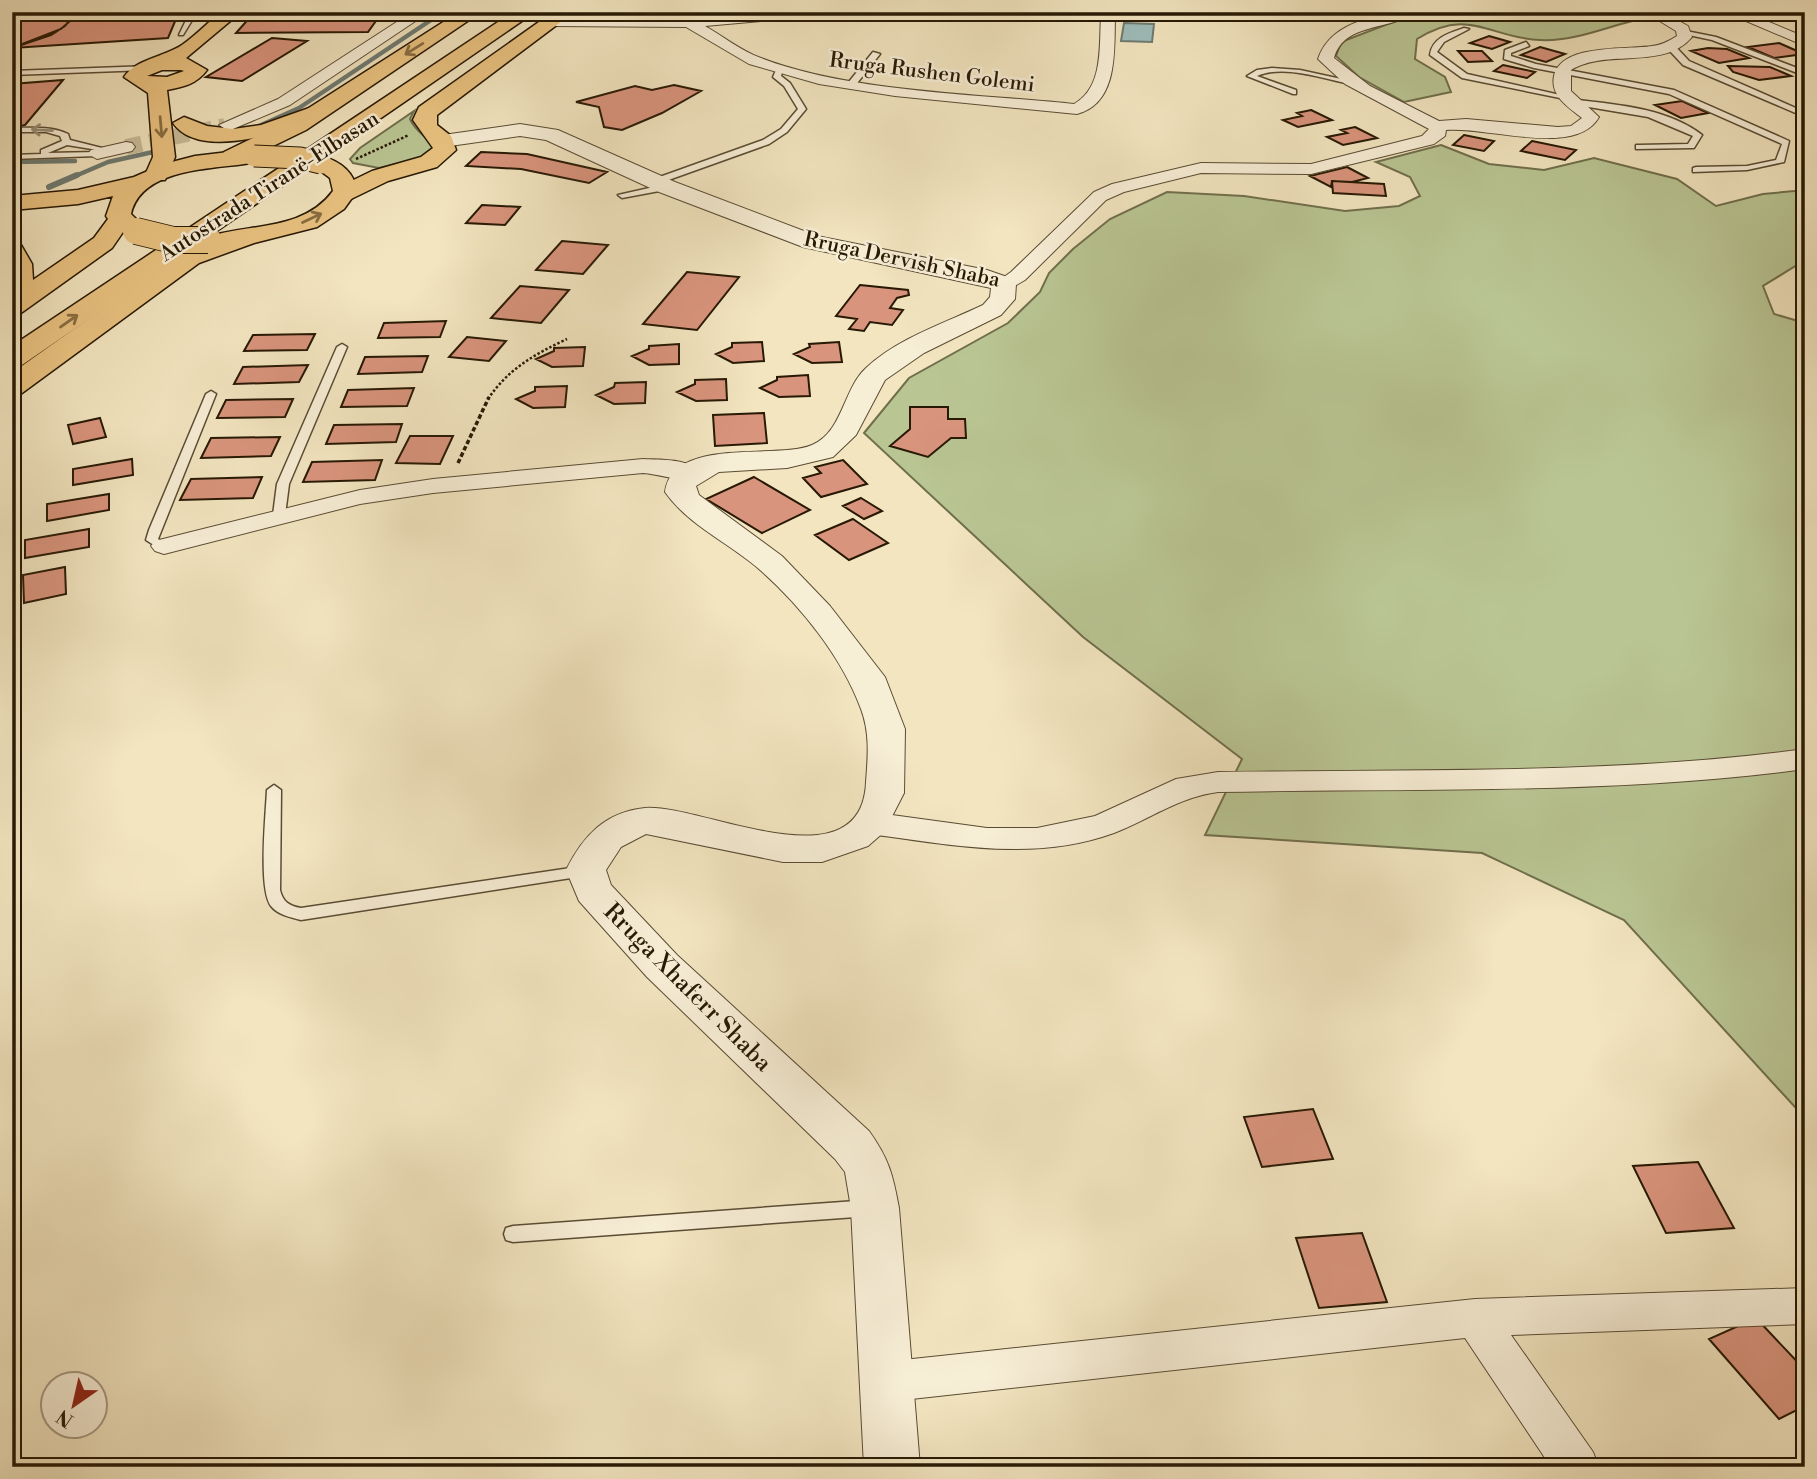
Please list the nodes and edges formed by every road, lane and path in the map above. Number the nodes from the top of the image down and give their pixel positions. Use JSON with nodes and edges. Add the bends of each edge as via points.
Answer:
{"nodes":[{"id":1,"x":194,"y":12,"type":"edge"},
{"id":2,"x":232,"y":12,"type":"edge"},
{"id":3,"x":422,"y":12,"type":"edge"},
{"id":4,"x":472,"y":12,"type":"edge"},
{"id":5,"x":499,"y":12,"type":"edge"},
{"id":6,"x":526,"y":12,"type":"edge"},
{"id":7,"x":815,"y":12,"type":"edge"},
{"id":8,"x":911,"y":12,"type":"edge"},
{"id":9,"x":982,"y":12,"type":"edge"},
{"id":10,"x":1406,"y":12,"type":"edge"},
{"id":11,"x":1651,"y":12,"type":"edge"},
{"id":12,"x":1732,"y":12,"type":"edge"},
{"id":13,"x":556,"y":15,"type":"edge"},
{"id":14,"x":1108,"y":16,"type":"dead end"},
{"id":15,"x":689,"y":23,"type":"junction"},
{"id":16,"x":1466,"y":29,"type":"dead end"},
{"id":17,"x":1686,"y":33,"type":"junction"},
{"id":18,"x":1805,"y":42,"type":"edge"},
{"id":19,"x":1526,"y":44,"type":"dead end"},
{"id":20,"x":1671,"y":47,"type":"junction"},
{"id":21,"x":876,"y":54,"type":"dead end"},
{"id":22,"x":187,"y":56,"type":"junction"},
{"id":23,"x":93,"y":69,"type":"junction"},
{"id":24,"x":780,"y":70,"type":"junction"},
{"id":25,"x":1563,"y":71,"type":"junction"},
{"id":26,"x":12,"y":73,"type":"edge"},
{"id":27,"x":147,"y":73,"type":"junction"},
{"id":28,"x":1805,"y":74,"type":"edge"},
{"id":29,"x":1351,"y":82,"type":"junction"},
{"id":30,"x":850,"y":85,"type":"junction"},
{"id":31,"x":1293,"y":92,"type":"dead end"},
{"id":32,"x":1566,"y":99,"type":"junction"},
{"id":33,"x":316,"y":112,"type":"junction"},
{"id":34,"x":1805,"y":115,"type":"edge"},
{"id":35,"x":184,"y":123,"type":"junction"},
{"id":36,"x":228,"y":125,"type":"tunnel mouth"},
{"id":37,"x":1436,"y":126,"type":"junction"},
{"id":38,"x":12,"y":130,"type":"edge"},
{"id":39,"x":443,"y":141,"type":"junction"},
{"id":40,"x":66,"y":142,"type":"junction"},
{"id":41,"x":1639,"y":147,"type":"dead end"},
{"id":42,"x":112,"y":150,"type":"junction"},
{"id":43,"x":38,"y":155,"type":"junction"},
{"id":44,"x":12,"y":156,"type":"edge"},
{"id":45,"x":237,"y":157,"type":"junction"},
{"id":46,"x":74,"y":166,"type":"dead end"},
{"id":47,"x":330,"y":168,"type":"junction"},
{"id":48,"x":397,"y":170,"type":"junction"},
{"id":49,"x":1696,"y":170,"type":"dead end"},
{"id":50,"x":149,"y":179,"type":"junction"},
{"id":51,"x":662,"y":184,"type":"junction"},
{"id":52,"x":343,"y":194,"type":"junction"},
{"id":53,"x":622,"y":195,"type":"dead end"},
{"id":54,"x":12,"y":202,"type":"edge"},
{"id":55,"x":12,"y":214,"type":"edge"},
{"id":56,"x":125,"y":223,"type":"junction"},
{"id":57,"x":248,"y":237,"type":"junction"},
{"id":58,"x":12,"y":250,"type":"edge"},
{"id":59,"x":1004,"y":284,"type":"junction"},
{"id":60,"x":13,"y":315,"type":"edge"},
{"id":61,"x":567,"y":339,"type":"dead end"},
{"id":62,"x":342,"y":347,"type":"dead end"},
{"id":63,"x":12,"y":359,"type":"edge"},
{"id":64,"x":12,"y":387,"type":"edge"},
{"id":65,"x":211,"y":394,"type":"dead end"},
{"id":66,"x":690,"y":474,"type":"junction"},
{"id":67,"x":453,"y":484,"type":"junction"},
{"id":68,"x":279,"y":515,"type":"junction"},
{"id":69,"x":164,"y":546,"type":"joint"},
{"id":70,"x":1805,"y":760,"type":"edge"},
{"id":71,"x":274,"y":790,"type":"dead end"},
{"id":72,"x":870,"y":823,"type":"junction"},
{"id":73,"x":586,"y":870,"type":"junction"},
{"id":74,"x":875,"y":1208,"type":"junction"},
{"id":75,"x":513,"y":1234,"type":"dead end"},
{"id":76,"x":1805,"y":1306,"type":"edge"},
{"id":77,"x":1475,"y":1318,"type":"junction"},
{"id":78,"x":884,"y":1382,"type":"junction"},
{"id":79,"x":892,"y":1467,"type":"edge"},
{"id":80,"x":1577,"y":1467,"type":"edge"}],
"edges":[{"from":1,"to":22,"type":"lane"},
{"from":2,"to":22,"type":"main road"},
{"from":3,"to":36,"type":"street","via":[[284,102]]},
{"from":4,"to":33,"type":"main road","one_way":true},
{"from":5,"to":60,"type":"main road","name":"Autostrada Tiranë-Elbasan","via":[[313,138]]},
{"from":63,"to":6,"type":"main road","name":"Autostrada Tiranë-Elbasan","one_way":true},
{"from":7,"to":15,"type":"street"},
{"from":8,"to":9,"type":"street"},
{"from":10,"to":29,"type":"street","via":[[1344,34],[1329,47],[1326,58]]},
{"from":11,"to":17,"type":"street"},
{"from":12,"to":18,"type":"street"},
{"from":13,"to":15,"type":"street"},
{"from":13,"to":39,"type":"main road","via":[[427,111],[424,120],[428,128]]},
{"from":13,"to":47,"type":"main road","via":[[347,151]]},
{"from":14,"to":30,"type":"street","name":"Rruga Rushen Golemi","via":[[1104,79],[1092,101],[1077,110]]},
{"from":15,"to":24,"type":"street","name":"Rruga Rushen Golemi","via":[[735,52]]},
{"from":16,"to":32,"type":"lane","via":[[1434,45],[1433,53],[1465,76]]},
{"from":17,"to":20,"type":"street"},
{"from":17,"to":28,"type":"lane","via":[[1714,38]]},
{"from":19,"to":25,"type":"lane","via":[[1508,52],[1507,57]]},
{"from":20,"to":25,"type":"street","via":[[1584,58],[1570,62]]},
{"from":20,"to":34,"type":"lane","via":[[1694,67]]},
{"from":21,"to":30,"type":"lane"},
{"from":22,"to":27,"type":"main road"},
{"from":22,"to":27,"type":"main road"},
{"from":22,"to":35,"type":"main road","via":[[179,89]]},
{"from":23,"to":26,"type":"lane"},
{"from":23,"to":27,"type":"lane"},
{"from":23,"to":27,"type":"lane"},
{"from":24,"to":30,"type":"street","name":"Rruga Rushen Golemi"},
{"from":24,"to":51,"type":"lane","via":[[777,77],[802,109],[790,128],[754,149],[719,158]]},
{"from":25,"to":32,"type":"street","via":[[1560,86]]},
{"from":25,"to":49,"type":"lane","via":[[1671,92],[1786,143],[1780,162]]},
{"from":27,"to":50,"type":"main road","one_way":true,"via":[[158,92],[164,157]]},
{"from":29,"to":31,"type":"lane","via":[[1273,69],[1251,76]]},
{"from":29,"to":37,"type":"street"},
{"from":32,"to":37,"type":"street","via":[[1591,117],[1591,122],[1576,130],[1549,132]]},
{"from":32,"to":41,"type":"lane","via":[[1651,114],[1698,135],[1690,146]]},
{"from":33,"to":35,"type":"main road","via":[[277,128],[239,135],[205,133]]},
{"from":33,"to":45,"type":"main road"},
{"from":35,"to":45,"type":"main road","via":[[186,144],[194,150]]},
{"from":37,"to":59,"type":"street","name":"Rruga Dervish Shaba","via":[[1439,132],[1428,140],[1311,169],[1201,168],[1118,188],[1100,196]]},
{"from":40,"to":38,"type":"lane","one_way":true,"via":[[64,134],[57,131]]},
{"from":39,"to":48,"type":"main road","via":[[445,150],[438,158]]},
{"from":39,"to":51,"type":"street","name":"Rruga Dervish Shaba","via":[[520,130],[551,134]]},
{"from":40,"to":42,"type":"lane"},
{"from":40,"to":43,"type":"lane"},
{"from":42,"to":43,"type":"lane"},
{"from":42,"to":46,"type":"lane"},
{"from":43,"to":44,"type":"lane"},
{"from":45,"to":47,"type":"main road","bridge":true,"via":[[300,158]]},
{"from":45,"to":50,"type":"main road"},
{"from":47,"to":48,"type":"main road"},
{"from":47,"to":52,"type":"main road","via":[[345,180]]},
{"from":48,"to":52,"type":"main road"},
{"from":50,"to":54,"type":"main road","via":[[78,197]]},
{"from":50,"to":56,"type":"main road","via":[[117,205]]},
{"from":51,"to":53,"type":"lane"},
{"from":51,"to":59,"type":"street","name":"Rruga Dervish Shaba","via":[[825,246]]},
{"from":57,"to":52,"type":"main road","one_way":true,"via":[[315,218]]},
{"from":55,"to":56,"type":"main road","via":[[78,212]]},
{"from":56,"to":57,"type":"main road","bridge":true,"via":[[173,240]]},
{"from":56,"to":60,"type":"main road"},
{"from":57,"to":64,"type":"main road","via":[[190,258]]},
{"from":58,"to":60,"type":"main road","via":[[23,275]]},
{"from":59,"to":66,"type":"street","via":[[1002,299],[992,310],[878,371],[859,393],[846,434],[825,450],[808,456],[716,464]]},
{"from":61,"to":67,"type":"path","via":[[516,364],[497,383],[477,418]]},
{"from":62,"to":68,"type":"lane","via":[[283,484]]},
{"from":65,"to":69,"type":"lane","via":[[152,540]]},
{"from":66,"to":67,"type":"street","via":[[643,466]]},
{"from":66,"to":72,"type":"street","via":[[680,492],[771,563],[818,613],[867,677],[887,729],[885,793]]},
{"from":67,"to":68,"type":"street","via":[[360,497]]},
{"from":68,"to":69,"type":"street"},
{"from":70,"to":72,"type":"street","via":[[1595,775],[1218,782],[1187,786],[1102,825],[1037,839],[987,839]]},
{"from":71,"to":73,"type":"lane","via":[[272,890],[274,901],[285,911],[302,914]]},
{"from":72,"to":73,"type":"street","via":[[854,837],[822,849],[783,849],[646,821],[607,838]]},
{"from":73,"to":74,"type":"street","name":"Rruga Xhaferr Shaba","via":[[593,891],[662,966],[852,1145],[868,1167]]},
{"from":74,"to":75,"type":"lane"},
{"from":74,"to":78,"type":"street","name":"Rruga Xhaferr Shaba"},
{"from":76,"to":77,"type":"street"},
{"from":77,"to":78,"type":"street"},
{"from":77,"to":80,"type":"street"},
{"from":78,"to":79,"type":"street","name":"Rruga Xhaferr Shaba"}]}
